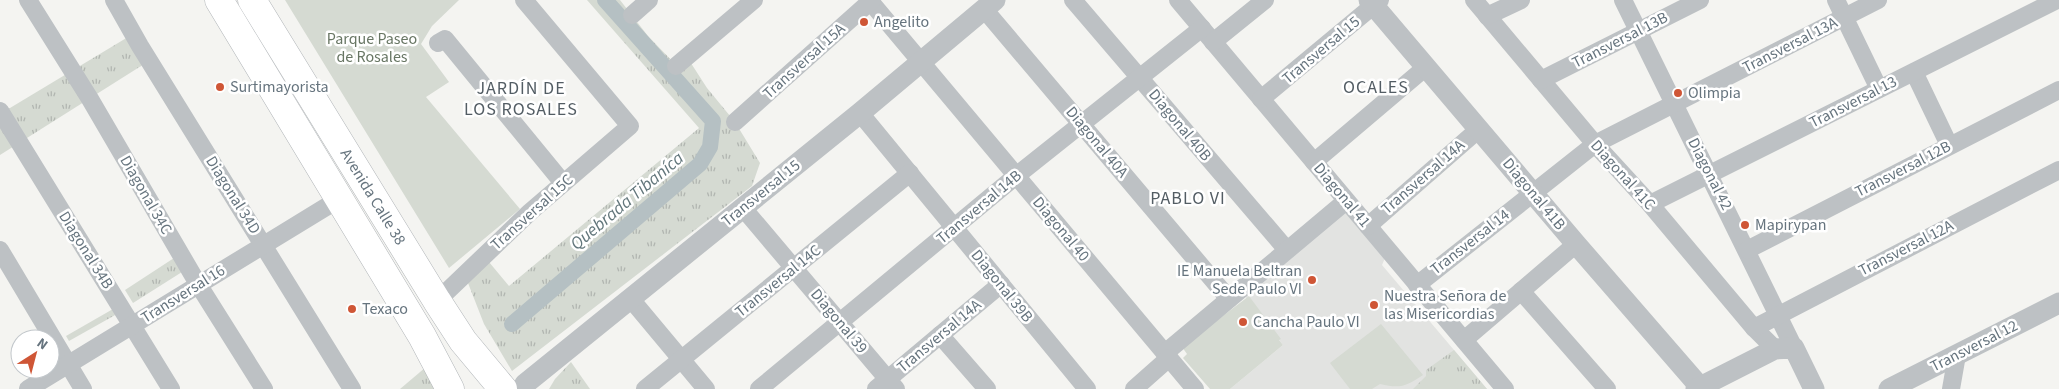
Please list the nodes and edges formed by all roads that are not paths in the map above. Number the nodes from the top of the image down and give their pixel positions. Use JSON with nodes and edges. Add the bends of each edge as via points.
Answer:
{"nodes":[{"id":1,"x":28,"y":0,"type":"edge"},
{"id":2,"x":114,"y":0,"type":"edge"},
{"id":3,"x":219,"y":0,"type":"edge"},
{"id":4,"x":252,"y":0,"type":"edge"},
{"id":5,"x":524,"y":0,"type":"edge"},
{"id":6,"x":649,"y":0,"type":"edge"},
{"id":7,"x":754,"y":0,"type":"edge"},
{"id":8,"x":1073,"y":0,"type":"edge"},
{"id":9,"x":1178,"y":0,"type":"edge"},
{"id":10,"x":1265,"y":0,"type":"edge"},
{"id":11,"x":1474,"y":0,"type":"edge"},
{"id":12,"x":1521,"y":0,"type":"edge"},
{"id":13,"x":1623,"y":0,"type":"edge"},
{"id":14,"x":1700,"y":0,"type":"edge"},
{"id":15,"x":1836,"y":0,"type":"edge"},
{"id":16,"x":1878,"y":0,"type":"edge"},
{"id":17,"x":2057,"y":0,"type":"edge"},
{"id":18,"x":871,"y":1,"type":"edge"},
{"id":19,"x":1374,"y":2,"type":"edge"},
{"id":20,"x":989,"y":5,"type":"edge"},
{"id":21,"x":632,"y":15,"type":"dead end"},
{"id":22,"x":1487,"y":16,"type":"junction"},
{"id":23,"x":1844,"y":17,"type":"junction"},
{"id":24,"x":1202,"y":28,"type":"junction"},
{"id":25,"x":1638,"y":31,"type":"junction"},
{"id":26,"x":1213,"y":42,"type":"junction"},
{"id":27,"x":438,"y":43,"type":"dead end"},
{"id":28,"x":921,"y":61,"type":"junction"},
{"id":29,"x":676,"y":66,"type":"dead end"},
{"id":30,"x":1426,"y":67,"type":"junction"},
{"id":31,"x":1914,"y":72,"type":"junction"},
{"id":32,"x":1140,"y":77,"type":"junction"},
{"id":33,"x":1541,"y":80,"type":"junction"},
{"id":34,"x":1879,"y":89,"type":"junction"},
{"id":35,"x":2059,"y":90,"type":"edge"},
{"id":36,"x":1262,"y":100,"type":"junction"},
{"id":37,"x":1675,"y":104,"type":"junction"},
{"id":38,"x":0,"y":111,"type":"edge"},
{"id":39,"x":860,"y":113,"type":"junction"},
{"id":40,"x":735,"y":122,"type":"dead end"},
{"id":41,"x":1082,"y":123,"type":"junction"},
{"id":42,"x":1479,"y":129,"type":"junction"},
{"id":43,"x":1595,"y":144,"type":"junction"},
{"id":44,"x":1949,"y":146,"type":"junction"},
{"id":45,"x":1314,"y":162,"type":"junction"},
{"id":46,"x":2059,"y":170,"type":"edge"},
{"id":47,"x":910,"y":173,"type":"junction"},
{"id":48,"x":1710,"y":174,"type":"junction"},
{"id":49,"x":1016,"y":176,"type":"junction"},
{"id":50,"x":563,"y":183,"type":"junction"},
{"id":51,"x":1532,"y":193,"type":"junction"},
{"id":52,"x":339,"y":199,"type":"junction"},
{"id":53,"x":1346,"y":201,"type":"junction"},
{"id":54,"x":1650,"y":204,"type":"junction"},
{"id":55,"x":743,"y":208,"type":"junction"},
{"id":56,"x":1368,"y":226,"type":"junction"},
{"id":57,"x":954,"y":228,"type":"junction"},
{"id":58,"x":264,"y":244,"type":"junction"},
{"id":59,"x":1576,"y":244,"type":"junction"},
{"id":60,"x":0,"y":250,"type":"edge"},
{"id":61,"x":1287,"y":250,"type":"junction"},
{"id":62,"x":1747,"y":250,"type":"junction"},
{"id":63,"x":794,"y":267,"type":"junction"},
{"id":64,"x":198,"y":284,"type":"junction"},
{"id":65,"x":1001,"y":284,"type":"junction"},
{"id":66,"x":1417,"y":285,"type":"junction"},
{"id":67,"x":1521,"y":291,"type":"junction"},
{"id":68,"x":630,"y":298,"type":"junction"},
{"id":69,"x":1229,"y":299,"type":"junction"},
{"id":70,"x":437,"y":301,"type":"junction"},
{"id":71,"x":2059,"y":303,"type":"edge"},
{"id":72,"x":1779,"y":314,"type":"junction"},
{"id":73,"x":840,"y":322,"type":"junction"},
{"id":74,"x":133,"y":325,"type":"junction"},
{"id":75,"x":1754,"y":328,"type":"junction"},
{"id":76,"x":940,"y":335,"type":"junction"},
{"id":77,"x":1464,"y":340,"type":"junction"},
{"id":78,"x":1784,"y":348,"type":"junction"},
{"id":79,"x":1167,"y":355,"type":"junction"},
{"id":80,"x":1957,"y":355,"type":"junction"},
{"id":81,"x":682,"y":359,"type":"junction"},
{"id":82,"x":68,"y":364,"type":"junction"},
{"id":83,"x":453,"y":386,"type":"edge"},
{"id":84,"x":887,"y":386,"type":"edge"},
{"id":85,"x":506,"y":387,"type":"edge"},
{"id":86,"x":1698,"y":388,"type":"edge"},
{"id":87,"x":28,"y":389,"type":"edge"},
{"id":88,"x":84,"y":389,"type":"edge"},
{"id":89,"x":171,"y":389,"type":"edge"},
{"id":90,"x":264,"y":389,"type":"edge"},
{"id":91,"x":352,"y":389,"type":"edge"},
{"id":92,"x":646,"y":389,"type":"edge"},
{"id":93,"x":706,"y":389,"type":"edge"},
{"id":94,"x":759,"y":389,"type":"edge"},
{"id":95,"x":987,"y":389,"type":"edge"},
{"id":96,"x":1087,"y":389,"type":"edge"},
{"id":97,"x":1134,"y":389,"type":"edge"},
{"id":98,"x":1195,"y":389,"type":"edge"},
{"id":99,"x":1505,"y":389,"type":"edge"},
{"id":100,"x":1607,"y":389,"type":"edge"},
{"id":101,"x":1814,"y":389,"type":"edge"},
{"id":102,"x":1889,"y":389,"type":"edge"},
{"id":103,"x":1951,"y":389,"type":"edge"}],
"edges":[{"from":1,"to":64,"type":"street","name":"Diagonal 34C"},
{"from":2,"to":58,"type":"street","name":"Diagonal 34D"},
{"from":3,"to":52,"type":"main road","name":"Avenida Calle 38"},
{"from":4,"to":70,"type":"main road","name":"Avenida Calle 38"},
{"from":5,"to":50,"type":"street","name":"Transversal 15C","via":[[630,126]]},
{"from":6,"to":21,"type":"street"},
{"from":7,"to":29,"type":"street"},
{"from":8,"to":32,"type":"street","name":"Diagonal 40B"},
{"from":9,"to":24,"type":"street","name":"Diagonal 41"},
{"from":10,"to":26,"type":"street"},
{"from":11,"to":22,"type":"street","name":"Diagonal 41C"},
{"from":12,"to":22,"type":"street"},
{"from":13,"to":25,"type":"street","name":"Diagonal 42"},
{"from":14,"to":25,"type":"street","name":"Transversal 13B"},
{"from":15,"to":23,"type":"street"},
{"from":16,"to":23,"type":"street","name":"Transversal 13A"},
{"from":17,"to":31,"type":"street","name":"Transversal 13"},
{"from":18,"to":28,"type":"street","name":"Diagonal 40"},
{"from":18,"to":40,"type":"street","name":"Transversal 15A"},
{"from":19,"to":30,"type":"street","name":"Diagonal 41B"},
{"from":19,"to":36,"type":"street","name":"Transversal 15"},
{"from":20,"to":28,"type":"street","name":"Transversal 15"},
{"from":20,"to":41,"type":"street","name":"Diagonal 40A"},
{"from":22,"to":33,"type":"street","name":"Diagonal 41C"},
{"from":23,"to":34,"type":"street"},
{"from":23,"to":37,"type":"street","name":"Transversal 13A"},
{"from":24,"to":26,"type":"street","name":"Diagonal 41"},
{"from":24,"to":32,"type":"street","name":"Transversal 14B"},
{"from":25,"to":33,"type":"street","name":"Transversal 13B"},
{"from":25,"to":37,"type":"street","name":"Diagonal 42"},
{"from":26,"to":36,"type":"street","name":"Diagonal 41"},
{"from":27,"to":50,"type":"street","via":[[446,39]]},
{"from":28,"to":39,"type":"street","name":"Transversal 15"},
{"from":28,"to":49,"type":"street","name":"Diagonal 40"},
{"from":30,"to":42,"type":"street","name":"Diagonal 41B"},
{"from":30,"to":45,"type":"street"},
{"from":31,"to":34,"type":"street","name":"Transversal 13"},
{"from":31,"to":44,"type":"street"},
{"from":32,"to":41,"type":"street","name":"Transversal 14B"},
{"from":32,"to":61,"type":"street","name":"Diagonal 40B"},
{"from":33,"to":43,"type":"street","name":"Diagonal 41C"},
{"from":34,"to":48,"type":"street","name":"Transversal 13"},
{"from":35,"to":44,"type":"street","name":"Transversal 12B"},
{"from":36,"to":45,"type":"street","name":"Diagonal 41"},
{"from":37,"to":43,"type":"street","name":"Transversal 13A"},
{"from":37,"to":48,"type":"street","name":"Diagonal 42"},
{"from":38,"to":74,"type":"street","name":"Diagonal 34B"},
{"from":39,"to":47,"type":"street","name":"Diagonal 39B"},
{"from":39,"to":55,"type":"street","name":"Transversal 15"},
{"from":41,"to":49,"type":"street","name":"Transversal 14B"},
{"from":41,"to":69,"type":"street","name":"Diagonal 40A"},
{"from":42,"to":51,"type":"street","name":"Diagonal 41B"},
{"from":42,"to":56,"type":"street","name":"Transversal 14A"},
{"from":43,"to":51,"type":"street","name":"Transversal 14"},
{"from":43,"to":54,"type":"street","name":"Diagonal 41C"},
{"from":44,"to":62,"type":"street","name":"Transversal 12B"},
{"from":45,"to":53,"type":"street","name":"Diagonal 41"},
{"from":46,"to":72,"type":"street","name":"Transversal 12A"},
{"from":47,"to":57,"type":"street","name":"Diagonal 39B"},
{"from":47,"to":63,"type":"street","name":"Transversal 14C"},
{"from":48,"to":54,"type":"street","name":"Transversal 13"},
{"from":48,"to":62,"type":"street","name":"Diagonal 42"},
{"from":49,"to":57,"type":"street","name":"Transversal 14B"},
{"from":49,"to":79,"type":"street","name":"Diagonal 40"},
{"from":50,"to":70,"type":"street","name":"Transversal 15C"},
{"from":51,"to":59,"type":"street","name":"Diagonal 41B"},
{"from":51,"to":66,"type":"street","name":"Transversal 14"},
{"from":52,"to":58,"type":"street","name":"Transversal 16"},
{"from":52,"to":83,"type":"main road","name":"Avenida Calle 38"},
{"from":53,"to":56,"type":"street","name":"Diagonal 41"},
{"from":53,"to":61,"type":"street"},
{"from":54,"to":75,"type":"street","name":"Diagonal 41C"},
{"from":55,"to":63,"type":"street","name":"Diagonal 39"},
{"from":55,"to":68,"type":"street","name":"Transversal 15"},
{"from":56,"to":66,"type":"street","name":"Diagonal 41"},
{"from":57,"to":65,"type":"street","name":"Diagonal 39B"},
{"from":57,"to":73,"type":"street","name":"Transversal 14B"},
{"from":58,"to":64,"type":"street","name":"Transversal 16"},
{"from":58,"to":91,"type":"street","name":"Diagonal 34D"},
{"from":59,"to":67,"type":"street"},
{"from":59,"to":86,"type":"street","name":"Diagonal 41B"},
{"from":60,"to":82,"type":"street"},
{"from":61,"to":69,"type":"street"},
{"from":62,"to":72,"type":"street","name":"Diagonal 42"},
{"from":63,"to":73,"type":"street","name":"Diagonal 39"},
{"from":63,"to":81,"type":"street","name":"Transversal 14C"},
{"from":64,"to":74,"type":"street","name":"Transversal 16"},
{"from":64,"to":90,"type":"street","name":"Diagonal 34C"},
{"from":65,"to":76,"type":"street","name":"Transversal 14A"},
{"from":65,"to":96,"type":"street","name":"Diagonal 39B"},
{"from":66,"to":77,"type":"street","name":"Diagonal 41"},
{"from":67,"to":77,"type":"street"},
{"from":67,"to":100,"type":"street"},
{"from":68,"to":81,"type":"street"},
{"from":68,"to":85,"type":"street","name":"Transversal 15"},
{"from":69,"to":79,"type":"street"},
{"from":70,"to":85,"type":"main road","name":"Avenida Calle 38","via":[[463,341]]},
{"from":71,"to":80,"type":"street","name":"Transversal 12"},
{"from":72,"to":75,"type":"street","name":"Transversal 12A"},
{"from":72,"to":78,"type":"street","name":"Diagonal 42"},
{"from":73,"to":84,"type":"street","name":"Diagonal 39"},
{"from":73,"to":94,"type":"street","name":"Transversal 14B"},
{"from":74,"to":82,"type":"street","name":"Transversal 16"},
{"from":74,"to":89,"type":"street","name":"Diagonal 34B"},
{"from":75,"to":78,"type":"street","name":"Diagonal 41C"},
{"from":76,"to":84,"type":"street","name":"Transversal 14A"},
{"from":76,"to":95,"type":"street"},
{"from":77,"to":99,"type":"street","name":"Diagonal 41"},
{"from":78,"to":86,"type":"street"},
{"from":78,"to":101,"type":"street"},
{"from":79,"to":97,"type":"street"},
{"from":79,"to":98,"type":"street","name":"Diagonal 40"},
{"from":80,"to":102,"type":"street","name":"Transversal 12"},
{"from":80,"to":103,"type":"street"},
{"from":81,"to":92,"type":"street","name":"Transversal 14C"},
{"from":81,"to":93,"type":"street"},
{"from":82,"to":87,"type":"street","name":"Transversal 16"},
{"from":82,"to":88,"type":"street"}]}
